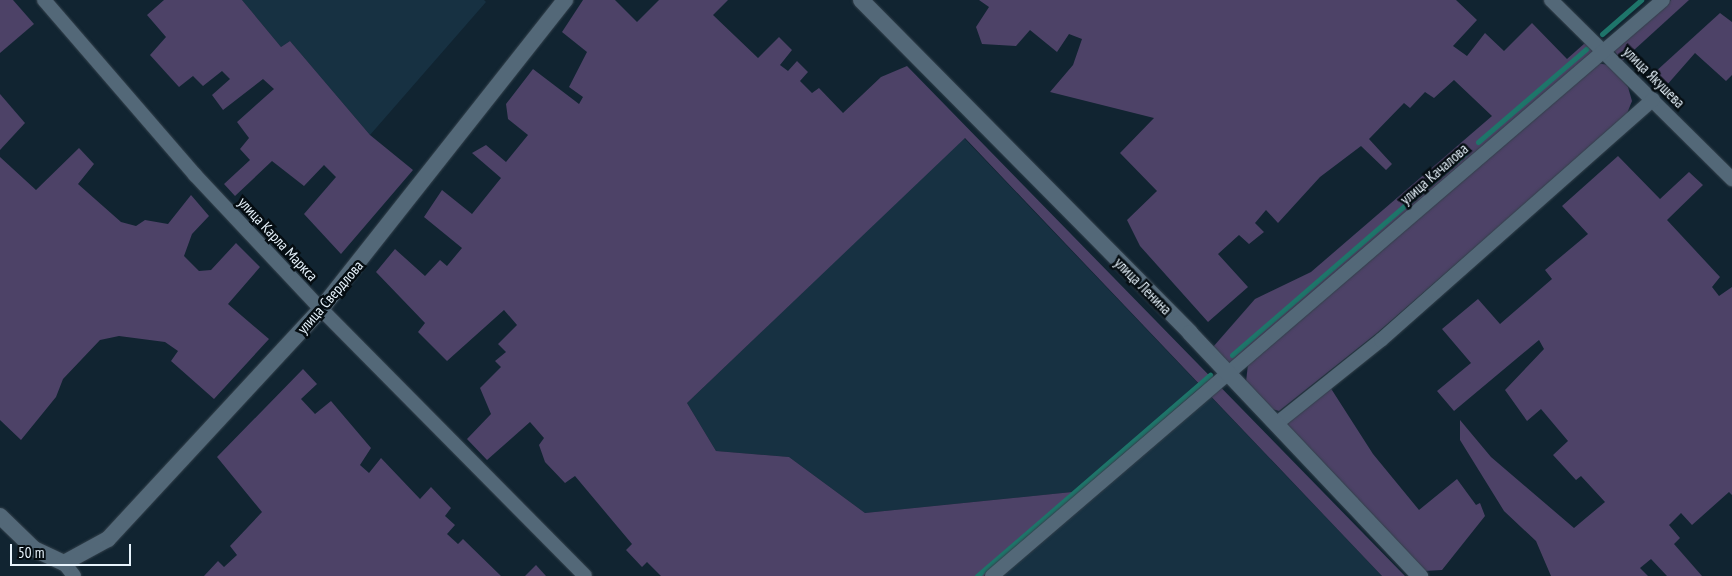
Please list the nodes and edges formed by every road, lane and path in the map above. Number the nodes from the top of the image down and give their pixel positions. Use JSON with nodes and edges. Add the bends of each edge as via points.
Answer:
{"nodes":[{"id":1,"x":44,"y":0,"type":"edge"},
{"id":2,"x":565,"y":0,"type":"edge"},
{"id":3,"x":861,"y":0,"type":"edge"},
{"id":4,"x":1551,"y":0,"type":"edge"},
{"id":5,"x":1663,"y":0,"type":"edge"},
{"id":6,"x":1604,"y":50,"type":"junction"},
{"id":7,"x":1653,"y":99,"type":"junction"},
{"id":8,"x":1732,"y":179,"type":"edge"},
{"id":9,"x":321,"y":308,"type":"junction"},
{"id":10,"x":1228,"y":374,"type":"junction"},
{"id":11,"x":1276,"y":424,"type":"junction"},
{"id":12,"x":0,"y":516,"type":"edge"},
{"id":13,"x":64,"y":562,"type":"junction"},
{"id":14,"x":74,"y":576,"type":"edge"},
{"id":15,"x":585,"y":576,"type":"edge"},
{"id":16,"x":992,"y":576,"type":"edge"},
{"id":17,"x":1420,"y":576,"type":"edge"}],
"edges":[{"from":1,"to":9,"type":"street","name":"улица Карла Маркса","via":[[195,174]]},
{"from":2,"to":9,"type":"street","name":"улица Свердлова"},
{"from":3,"to":10,"type":"street","name":"улица Ленина"},
{"from":4,"to":6,"type":"street","name":"улица Якушева"},
{"from":5,"to":6,"type":"street","name":"улица Качалова"},
{"from":6,"to":7,"type":"street","name":"улица Якушева"},
{"from":6,"to":10,"type":"street","name":"улица Качалова"},
{"from":7,"to":8,"type":"street","name":"улица Якушева"},
{"from":7,"to":11,"type":"street","via":[[1381,340]]},
{"from":9,"to":13,"type":"street","name":"улица Свердлова","via":[[108,538]]},
{"from":9,"to":15,"type":"street","name":"улица Карла Маркса"},
{"from":10,"to":11,"type":"street","name":"улица Ленина"},
{"from":10,"to":16,"type":"street","name":"улица Качалова"},
{"from":11,"to":17,"type":"street","name":"улица Ленина"},
{"from":12,"to":13,"type":"street","via":[[34,549]]},
{"from":13,"to":14,"type":"street"}]}
